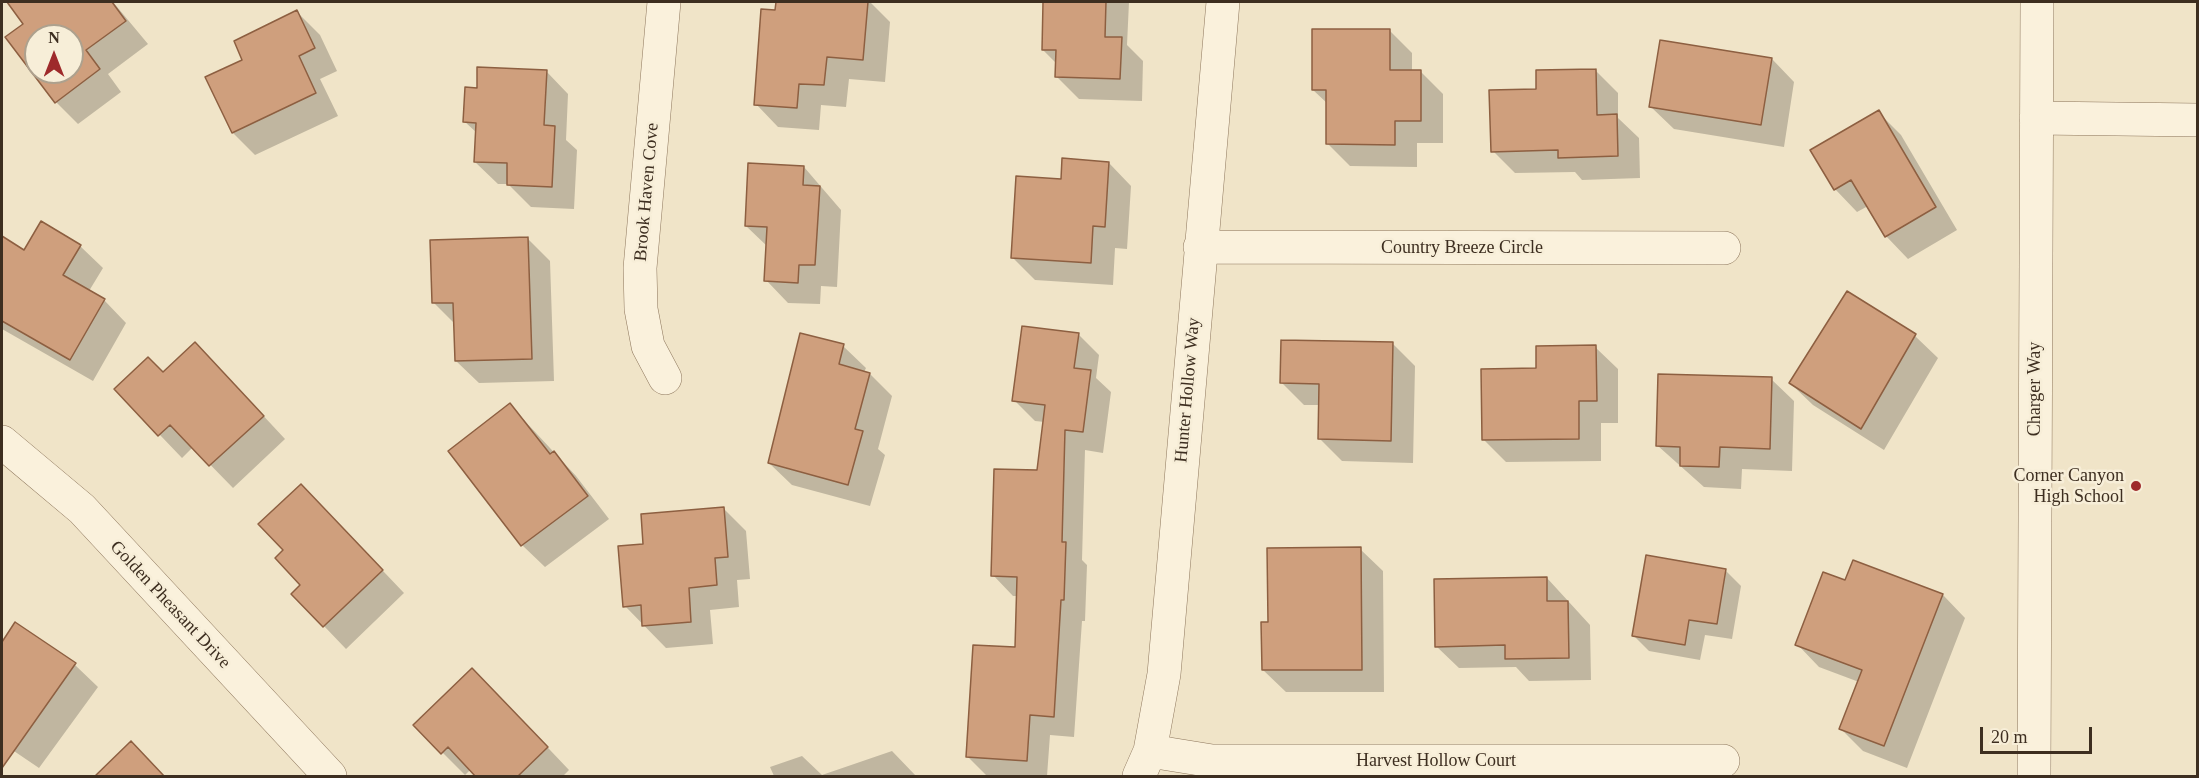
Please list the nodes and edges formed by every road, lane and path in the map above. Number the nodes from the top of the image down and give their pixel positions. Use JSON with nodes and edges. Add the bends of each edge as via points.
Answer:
{"nodes":[{"id":1,"x":664,"y":2,"type":"edge"},
{"id":2,"x":1223,"y":2,"type":"edge"},
{"id":3,"x":2037,"y":2,"type":"edge"},
{"id":4,"x":2036,"y":118,"type":"junction"},
{"id":5,"x":2198,"y":120,"type":"edge"},
{"id":6,"x":1200,"y":247,"type":"junction"},
{"id":7,"x":1724,"y":248,"type":"dead end"},
{"id":8,"x":665,"y":378,"type":"dead end"},
{"id":9,"x":5,"y":452,"type":"edge"},
{"id":10,"x":1723,"y":761,"type":"dead end"},
{"id":11,"x":1144,"y":764,"type":"edge"},
{"id":12,"x":330,"y":777,"type":"edge"},
{"id":13,"x":2034,"y":777,"type":"edge"}],
"edges":[{"from":1,"to":8,"type":"street","name":"Brook Haven Cove","via":[[640,268],[641,309],[648,346]]},
{"from":2,"to":6,"type":"street","name":"Hunter Hollow Way"},
{"from":3,"to":4,"type":"street","name":"Charger Way"},
{"from":4,"to":5,"type":"street"},
{"from":4,"to":13,"type":"street","name":"Charger Way"},
{"from":6,"to":7,"type":"street","name":"Country Breeze Circle"},
{"from":6,"to":11,"type":"street","name":"Hunter Hollow Way","via":[[1164,674]]},
{"from":9,"to":12,"type":"street","name":"Golden Pheasant Drive","via":[[82,509]]},
{"from":10,"to":11,"type":"street","name":"Harvest Hollow Court"}]}
